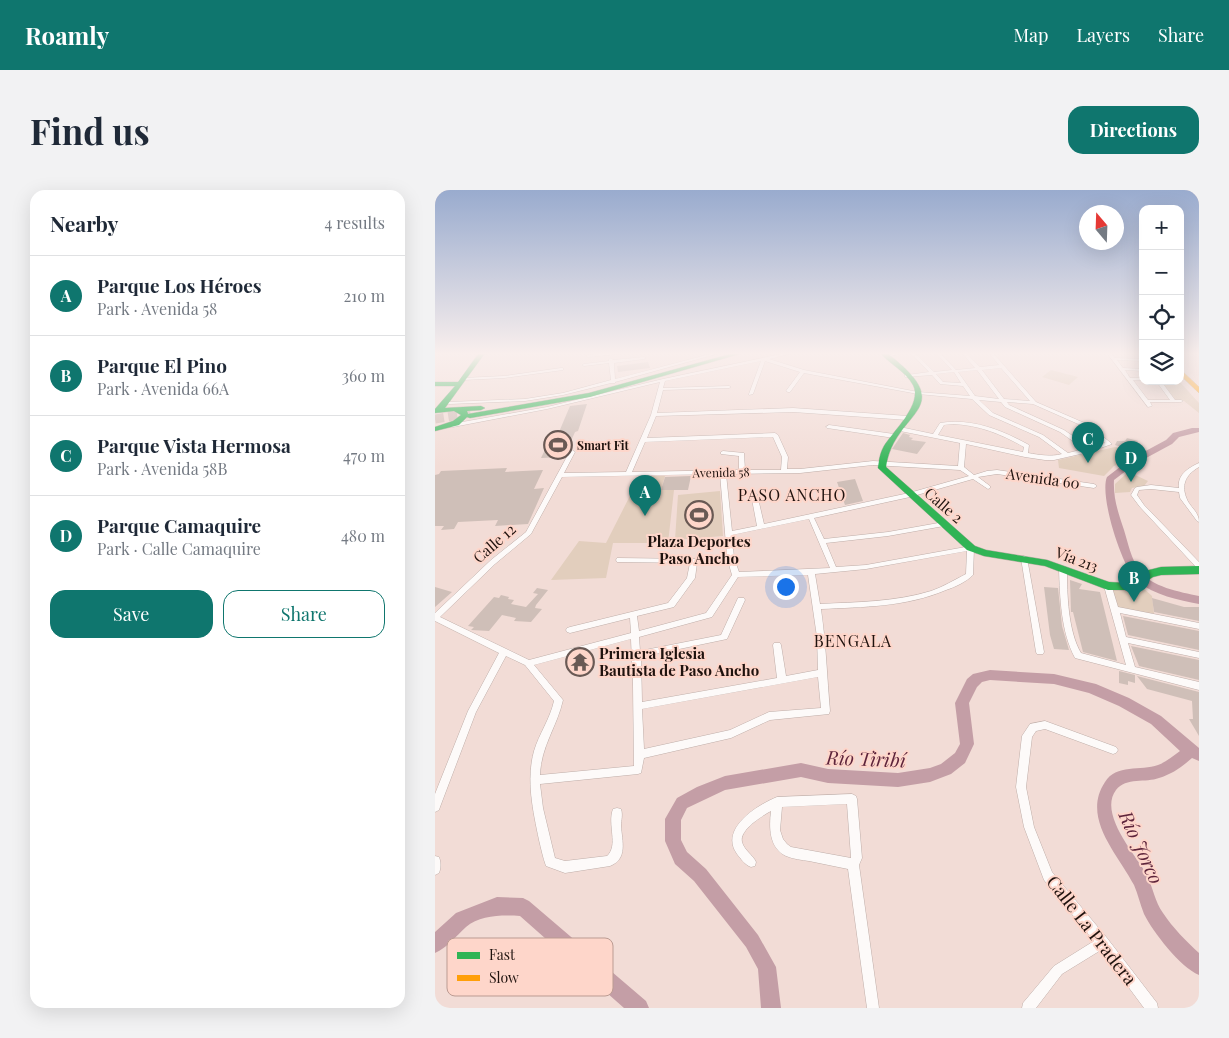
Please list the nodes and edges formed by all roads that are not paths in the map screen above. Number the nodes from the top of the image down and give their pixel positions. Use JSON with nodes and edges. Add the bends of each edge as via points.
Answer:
{"nodes":[{"id":1,"x":460,"y":391,"type":"edge"},
{"id":2,"x":581,"y":391,"type":"edge"},
{"id":3,"x":599,"y":391,"type":"edge"},
{"id":4,"x":660,"y":391,"type":"edge"},
{"id":5,"x":908,"y":391,"type":"edge"},
{"id":6,"x":969,"y":391,"type":"edge"},
{"id":7,"x":995,"y":391,"type":"edge"},
{"id":8,"x":1024,"y":391,"type":"edge"},
{"id":9,"x":1139,"y":391,"type":"edge"},
{"id":10,"x":1166,"y":391,"type":"edge"},
{"id":11,"x":918,"y":393,"type":"junction"},
{"id":12,"x":974,"y":398,"type":"junction"},
{"id":13,"x":1002,"y":400,"type":"junction"},
{"id":14,"x":1174,"y":401,"type":"junction"},
{"id":15,"x":1181,"y":401,"type":"dead end"},
{"id":16,"x":1034,"y":403,"type":"junction"},
{"id":17,"x":437,"y":411,"type":"edge"},
{"id":18,"x":457,"y":413,"type":"junction"},
{"id":19,"x":654,"y":415,"type":"junction"},
{"id":20,"x":908,"y":418,"type":"junction"},
{"id":21,"x":829,"y":427,"type":"dead end"},
{"id":22,"x":435,"y":429,"type":"edge"},
{"id":23,"x":897,"y":432,"type":"junction"},
{"id":24,"x":435,"y":433,"type":"edge"},
{"id":25,"x":935,"y":436,"type":"junction"},
{"id":26,"x":643,"y":440,"type":"junction"},
{"id":27,"x":963,"y":442,"type":"junction"},
{"id":28,"x":1089,"y":450,"type":"junction"},
{"id":29,"x":572,"y":452,"type":"dead end"},
{"id":30,"x":723,"y":453,"type":"dead end"},
{"id":31,"x":1025,"y":455,"type":"junction"},
{"id":32,"x":1067,"y":455,"type":"junction"},
{"id":33,"x":881,"y":463,"type":"junction"},
{"id":34,"x":1199,"y":466,"type":"edge"},
{"id":35,"x":961,"y":468,"type":"junction"},
{"id":36,"x":784,"y":471,"type":"junction"},
{"id":37,"x":723,"y":472,"type":"junction"},
{"id":38,"x":742,"y":472,"type":"junction"},
{"id":39,"x":629,"y":474,"type":"junction"},
{"id":40,"x":560,"y":475,"type":"junction"},
{"id":41,"x":973,"y":476,"type":"junction"},
{"id":42,"x":1094,"y":486,"type":"dead end"},
{"id":43,"x":988,"y":488,"type":"dead end"},
{"id":44,"x":1181,"y":490,"type":"junction"},
{"id":45,"x":754,"y":494,"type":"dead end"},
{"id":46,"x":910,"y":495,"type":"junction"},
{"id":47,"x":811,"y":516,"type":"junction"},
{"id":48,"x":1199,"y":520,"type":"edge"},
{"id":49,"x":944,"y":524,"type":"junction"},
{"id":50,"x":761,"y":527,"type":"junction"},
{"id":51,"x":729,"y":534,"type":"junction"},
{"id":52,"x":823,"y":541,"type":"junction"},
{"id":53,"x":971,"y":548,"type":"junction"},
{"id":54,"x":731,"y":558,"type":"junction"},
{"id":55,"x":1024,"y":558,"type":"junction"},
{"id":56,"x":619,"y":560,"type":"dead end"},
{"id":57,"x":694,"y":561,"type":"junction"},
{"id":58,"x":1199,"y":566,"type":"edge"},
{"id":59,"x":1063,"y":569,"type":"junction"},
{"id":60,"x":835,"y":570,"type":"junction"},
{"id":61,"x":1199,"y":570,"type":"edge"},
{"id":62,"x":811,"y":572,"type":"junction"},
{"id":63,"x":736,"y":575,"type":"junction"},
{"id":64,"x":1108,"y":586,"type":"junction"},
{"id":65,"x":741,"y":600,"type":"dead end"},
{"id":66,"x":816,"y":607,"type":"junction"},
{"id":67,"x":1114,"y":609,"type":"junction"},
{"id":68,"x":633,"y":614,"type":"junction"},
{"id":69,"x":435,"y":618,"type":"edge"},
{"id":70,"x":1199,"y":626,"type":"edge"},
{"id":71,"x":569,"y":630,"type":"dead end"},
{"id":72,"x":635,"y":635,"type":"junction"},
{"id":73,"x":1123,"y":639,"type":"junction"},
{"id":74,"x":777,"y":645,"type":"dead end"},
{"id":75,"x":504,"y":651,"type":"junction"},
{"id":76,"x":1041,"y":652,"type":"dead end"},
{"id":77,"x":637,"y":655,"type":"junction"},
{"id":78,"x":1199,"y":655,"type":"edge"},
{"id":79,"x":528,"y":663,"type":"junction"},
{"id":80,"x":1132,"y":670,"type":"junction"},
{"id":81,"x":821,"y":673,"type":"junction"},
{"id":82,"x":782,"y":680,"type":"junction"},
{"id":83,"x":1199,"y":686,"type":"edge"},
{"id":84,"x":638,"y":706,"type":"junction"},
{"id":85,"x":1113,"y":750,"type":"dead end"},
{"id":86,"x":641,"y":754,"type":"junction"},
{"id":87,"x":440,"y":780,"type":"edge"},
{"id":88,"x":535,"y":780,"type":"junction"},
{"id":89,"x":777,"y":802,"type":"junction"},
{"id":90,"x":435,"y":807,"type":"edge"},
{"id":91,"x":617,"y":813,"type":"dead end"},
{"id":92,"x":751,"y":862,"type":"dead end"},
{"id":93,"x":853,"y":864,"type":"junction"},
{"id":94,"x":1103,"y":942,"type":"junction"},
{"id":95,"x":873,"y":1008,"type":"edge"},
{"id":96,"x":1029,"y":1008,"type":"edge"},
{"id":97,"x":1152,"y":1008,"type":"edge"}],
"edges":[{"from":1,"to":18,"type":"main road"},
{"from":2,"to":18,"type":"street"},
{"from":3,"to":18,"type":"main road","via":[[557,404]]},
{"from":4,"to":19,"type":"street"},
{"from":5,"to":11,"type":"street"},
{"from":6,"to":12,"type":"street"},
{"from":7,"to":13,"type":"street"},
{"from":8,"to":16,"type":"street"},
{"from":9,"to":14,"type":"street","via":[[1148,403]]},
{"from":10,"to":14,"type":"street"},
{"from":11,"to":12,"type":"street"},
{"from":11,"to":20,"type":"main road"},
{"from":12,"to":13,"type":"street"},
{"from":12,"to":32,"type":"street","via":[[991,414],[1041,436]]},
{"from":13,"to":16,"type":"street"},
{"from":13,"to":28,"type":"street","via":[[1013,410],[1062,431]]},
{"from":14,"to":15,"type":"street"},
{"from":16,"to":28,"type":"street","via":[[1087,426],[1109,444]]},
{"from":17,"to":18,"type":"main road"},
{"from":18,"to":22,"type":"main road"},
{"from":18,"to":24,"type":"main road"},
{"from":19,"to":20,"type":"street","via":[[793,410]]},
{"from":19,"to":26,"type":"street"},
{"from":20,"to":23,"type":"main road"},
{"from":21,"to":23,"type":"street"},
{"from":23,"to":25,"type":"street"},
{"from":23,"to":33,"type":"main road","via":[[888,442]]},
{"from":25,"to":27,"type":"street"},
{"from":25,"to":31,"type":"street","via":[[942,424],[989,429],[1027,446]]},
{"from":26,"to":36,"type":"street","via":[[771,434],[778,438],[785,457]]},
{"from":26,"to":39,"type":"street"},
{"from":27,"to":31,"type":"street"},
{"from":27,"to":35,"type":"street"},
{"from":28,"to":32,"type":"street"},
{"from":29,"to":40,"type":"street","name":"Calle 12"},
{"from":30,"to":38,"type":"street","via":[[742,454]]},
{"from":31,"to":32,"type":"street","via":[[1054,458]]},
{"from":33,"to":35,"type":"street","name":"Avenida 58"},
{"from":33,"to":36,"type":"street","name":"Avenida 58"},
{"from":33,"to":46,"type":"main road","name":"Calle 2","via":[[885,473]]},
{"from":34,"to":44,"type":"street","via":[[1187,471]]},
{"from":35,"to":41,"type":"street"},
{"from":36,"to":38,"type":"street","name":"Avenida 58"},
{"from":37,"to":38,"type":"street","name":"Avenida 58"},
{"from":37,"to":39,"type":"street","name":"Avenida 58"},
{"from":37,"to":51,"type":"street"},
{"from":39,"to":40,"type":"street","name":"Avenida 58"},
{"from":40,"to":69,"type":"street","name":"Calle 12","via":[[529,532]]},
{"from":41,"to":42,"type":"street","name":"Avenida 60","via":[[997,472]]},
{"from":41,"to":43,"type":"street"},
{"from":41,"to":46,"type":"street","name":"Avenida 60"},
{"from":44,"to":48,"type":"street","via":[[1188,507]]},
{"from":44,"to":58,"type":"street","via":[[1151,487],[1134,492],[1142,506]]},
{"from":45,"to":50,"type":"street"},
{"from":46,"to":47,"type":"street","name":"Avenida 60"},
{"from":46,"to":49,"type":"main road","name":"Calle 2"},
{"from":47,"to":50,"type":"street","name":"Avenida 60"},
{"from":47,"to":52,"type":"street"},
{"from":49,"to":52,"type":"street"},
{"from":49,"to":53,"type":"main road","name":"Calle 2"},
{"from":50,"to":51,"type":"street","name":"Avenida 60"},
{"from":51,"to":54,"type":"street"},
{"from":52,"to":60,"type":"street"},
{"from":53,"to":55,"type":"main road","name":"Vía 213","via":[[984,553]]},
{"from":53,"to":60,"type":"street"},
{"from":53,"to":66,"type":"street","via":[[969,575],[960,582],[916,598]]},
{"from":54,"to":57,"type":"street"},
{"from":54,"to":63,"type":"street"},
{"from":55,"to":59,"type":"main road","name":"Vía 213"},
{"from":55,"to":76,"type":"street"},
{"from":56,"to":57,"type":"street"},
{"from":57,"to":68,"type":"street","via":[[691,578],[671,605]]},
{"from":59,"to":64,"type":"main road","name":"Vía 213"},
{"from":59,"to":80,"type":"street","via":[[1063,589],[1075,654]]},
{"from":60,"to":62,"type":"street"},
{"from":61,"to":64,"type":"main road","name":"Vía 213","via":[[1161,571],[1121,588]]},
{"from":62,"to":63,"type":"street"},
{"from":62,"to":66,"type":"street"},
{"from":63,"to":72,"type":"street","via":[[709,615]]},
{"from":64,"to":67,"type":"street"},
{"from":65,"to":77,"type":"street","via":[[724,637]]},
{"from":66,"to":81,"type":"street","via":[[821,637]]},
{"from":67,"to":70,"type":"street"},
{"from":67,"to":73,"type":"street"},
{"from":68,"to":71,"type":"street"},
{"from":68,"to":72,"type":"street"},
{"from":69,"to":75,"type":"street"},
{"from":72,"to":77,"type":"street"},
{"from":72,"to":79,"type":"street"},
{"from":73,"to":78,"type":"street"},
{"from":73,"to":80,"type":"street"},
{"from":74,"to":82,"type":"street"},
{"from":75,"to":79,"type":"street"},
{"from":75,"to":87,"type":"street"},
{"from":77,"to":84,"type":"street"},
{"from":79,"to":88,"type":"street","via":[[559,700],[557,713],[543,734]]},
{"from":80,"to":83,"type":"street"},
{"from":81,"to":82,"type":"street"},
{"from":81,"to":86,"type":"street","via":[[826,711],[769,716],[731,734]]},
{"from":82,"to":84,"type":"street"},
{"from":84,"to":86,"type":"street"},
{"from":85,"to":94,"type":"street","name":"Calle La Pradera","via":[[1045,725],[1033,727],[1027,736],[1021,787],[1029,827],[1049,876]]},
{"from":86,"to":88,"type":"street","via":[[638,770]]},
{"from":87,"to":90,"type":"street"},
{"from":88,"to":91,"type":"street","via":[[550,862],[565,867],[610,861],[616,857],[619,851],[614,821]]},
{"from":89,"to":92,"type":"street","via":[[745,824],[737,837],[737,844]]},
{"from":89,"to":93,"type":"street","via":[[774,832],[783,849]]},
{"from":89,"to":93,"type":"street","via":[[852,800],[857,858]]},
{"from":93,"to":95,"type":"street"},
{"from":94,"to":96,"type":"street","via":[[1058,970]]},
{"from":94,"to":97,"type":"street","name":"Calle La Pradera"}]}
